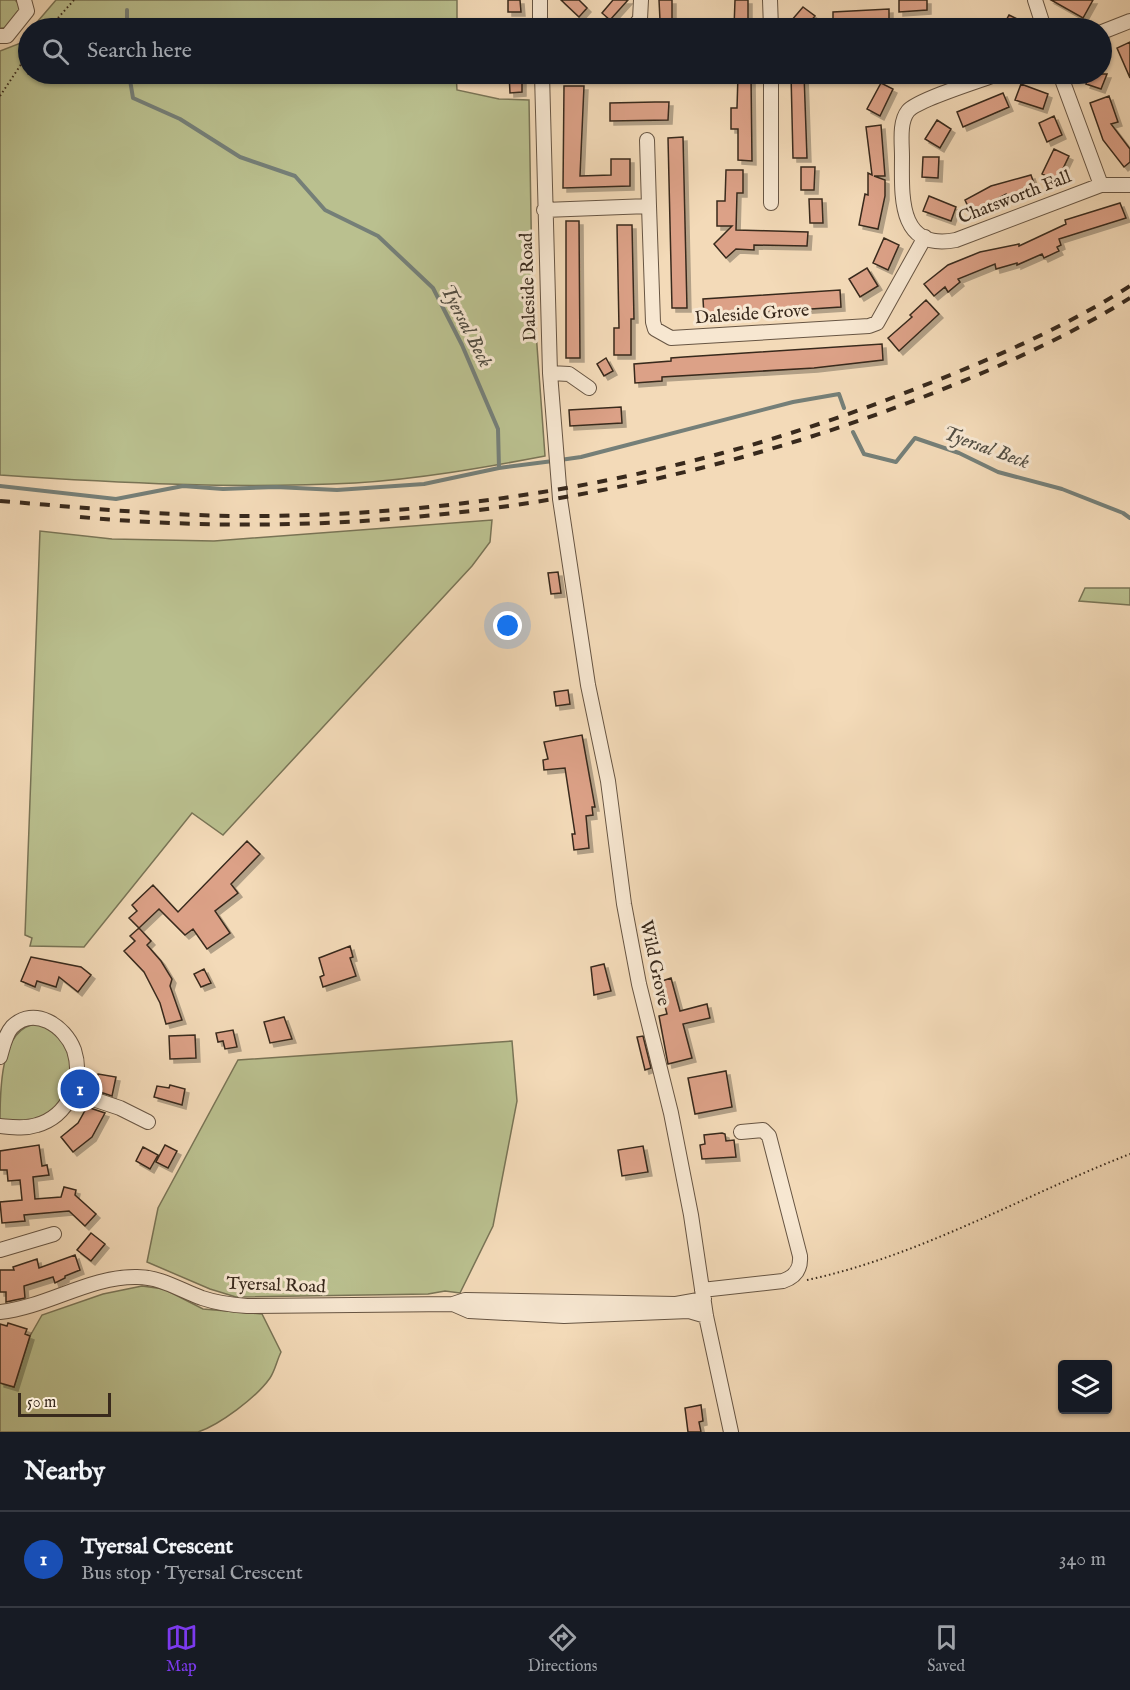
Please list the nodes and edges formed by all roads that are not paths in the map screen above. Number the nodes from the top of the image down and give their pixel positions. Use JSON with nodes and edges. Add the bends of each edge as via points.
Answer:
{"nodes":[{"id":1,"x":24,"y":0,"type":"edge"},
{"id":2,"x":540,"y":0,"type":"edge"},
{"id":3,"x":641,"y":0,"type":"edge"},
{"id":4,"x":770,"y":0,"type":"edge"},
{"id":5,"x":1035,"y":0,"type":"edge"},
{"id":6,"x":21,"y":18,"type":"edge"},
{"id":7,"x":540,"y":18,"type":"edge"},
{"id":8,"x":640,"y":18,"type":"edge"},
{"id":9,"x":771,"y":18,"type":"edge"},
{"id":10,"x":1041,"y":18,"type":"edge"},
{"id":11,"x":1130,"y":21,"type":"edge"},
{"id":12,"x":18,"y":22,"type":"edge"},
{"id":13,"x":1112,"y":28,"type":"edge"},
{"id":14,"x":0,"y":36,"type":"edge"},
{"id":15,"x":542,"y":84,"type":"edge"},
{"id":16,"x":771,"y":84,"type":"edge"},
{"id":17,"x":972,"y":84,"type":"edge"},
{"id":18,"x":1064,"y":84,"type":"edge"},
{"id":19,"x":647,"y":140,"type":"dead end"},
{"id":20,"x":1101,"y":185,"type":"junction"},
{"id":21,"x":1130,"y":185,"type":"edge"},
{"id":22,"x":771,"y":203,"type":"dead end"},
{"id":23,"x":650,"y":206,"type":"junction"},
{"id":24,"x":544,"y":210,"type":"junction"},
{"id":25,"x":925,"y":237,"type":"junction"},
{"id":26,"x":550,"y":373,"type":"junction"},
{"id":27,"x":589,"y":388,"type":"dead end"},
{"id":28,"x":560,"y":499,"type":"joint"},
{"id":29,"x":4,"y":1030,"type":"edge"},
{"id":30,"x":0,"y":1057,"type":"edge"},
{"id":31,"x":72,"y":1092,"type":"junction"},
{"id":32,"x":148,"y":1122,"type":"dead end"},
{"id":33,"x":0,"y":1126,"type":"edge"},
{"id":34,"x":741,"y":1132,"type":"dead end"},
{"id":35,"x":54,"y":1234,"type":"dead end"},
{"id":36,"x":0,"y":1250,"type":"edge"},
{"id":37,"x":703,"y":1294,"type":"junction"},
{"id":38,"x":453,"y":1304,"type":"junction"},
{"id":39,"x":0,"y":1312,"type":"edge"},
{"id":40,"x":706,"y":1316,"type":"junction"},
{"id":41,"x":731,"y":1432,"type":"edge"}],
"edges":[{"from":1,"to":6,"type":"street","via":[[27,11]]},
{"from":2,"to":7,"type":"street"},
{"from":3,"to":8,"type":"street"},
{"from":4,"to":9,"type":"street"},
{"from":5,"to":10,"type":"street"},
{"from":11,"to":13,"type":"street"},
{"from":12,"to":14,"type":"street","via":[[7,36]]},
{"from":15,"to":24,"type":"street","name":"Daleside Road"},
{"from":16,"to":22,"type":"street"},
{"from":17,"to":25,"type":"street","via":[[914,106],[904,119],[902,203],[908,221]]},
{"from":18,"to":20,"type":"street","name":"Chatsworth Fall"},
{"from":19,"to":23,"type":"street","name":"Daleside Grove"},
{"from":20,"to":21,"type":"street","name":"Chatsworth Fall"},
{"from":20,"to":25,"type":"street","name":"Chatsworth Fall","via":[[956,240],[935,241]]},
{"from":23,"to":24,"type":"street"},
{"from":23,"to":25,"type":"street","name":"Daleside Grove","via":[[653,322],[656,329],[671,338],[877,323]]},
{"from":24,"to":26,"type":"street","name":"Daleside Road"},
{"from":26,"to":27,"type":"street","via":[[569,374]]},
{"from":26,"to":28,"type":"street","name":"Daleside Road"},
{"from":28,"to":37,"type":"street","name":"Wild Grove","via":[[588,685],[609,781],[624,904],[672,1122]]},
{"from":29,"to":30,"type":"street"},
{"from":29,"to":31,"type":"street","via":[[33,1018],[56,1026],[69,1041],[75,1057]]},
{"from":31,"to":32,"type":"street"},
{"from":31,"to":33,"type":"street","via":[[62,1109],[46,1121],[27,1127]]},
{"from":34,"to":37,"type":"street","via":[[763,1130],[769,1136],[800,1266],[783,1281]]},
{"from":35,"to":36,"type":"street"},
{"from":37,"to":38,"type":"street","via":[[676,1304],[465,1300]]},
{"from":37,"to":40,"type":"street","name":"Wild Grove"},
{"from":38,"to":39,"type":"street","name":"Tyersal Road","via":[[228,1305],[160,1280],[136,1277],[112,1280],[31,1307]]},
{"from":38,"to":40,"type":"street","via":[[469,1311],[564,1316],[689,1311]]},
{"from":40,"to":41,"type":"street","name":"Wild Grove"}]}
